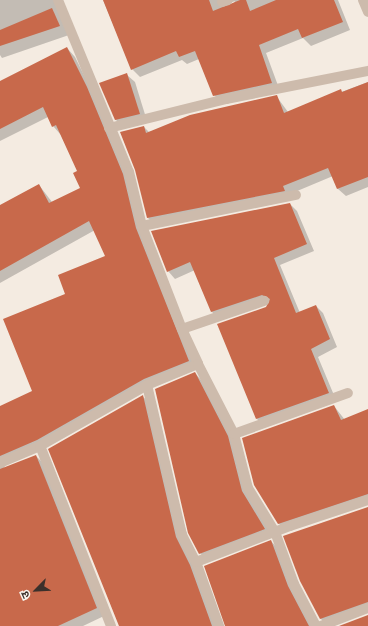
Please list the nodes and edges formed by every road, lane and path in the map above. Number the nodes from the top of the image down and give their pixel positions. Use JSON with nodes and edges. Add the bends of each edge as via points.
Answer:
{"nodes":[{"id":1,"x":58,"y":0,"type":"edge"},
{"id":2,"x":363,"y":0,"type":"edge"},
{"id":3,"x":368,"y":12,"type":"edge"},
{"id":4,"x":368,"y":71,"type":"edge"},
{"id":5,"x":109,"y":128,"type":"junction"},
{"id":6,"x":296,"y":195,"type":"dead end"},
{"id":7,"x":142,"y":226,"type":"junction"},
{"id":8,"x":264,"y":301,"type":"dead end"},
{"id":9,"x":182,"y":330,"type":"junction"},
{"id":10,"x":198,"y":364,"type":"junction"},
{"id":11,"x":147,"y":385,"type":"junction"},
{"id":12,"x":348,"y":393,"type":"dead end"},
{"id":13,"x":234,"y":434,"type":"junction"},
{"id":14,"x":40,"y":446,"type":"junction"},
{"id":15,"x":0,"y":463,"type":"edge"},
{"id":16,"x":368,"y":500,"type":"edge"},
{"id":17,"x":275,"y":532,"type":"junction"},
{"id":18,"x":196,"y":562,"type":"junction"},
{"id":19,"x":368,"y":608,"type":"edge"},
{"id":20,"x":111,"y":626,"type":"edge"},
{"id":21,"x":219,"y":626,"type":"edge"},
{"id":22,"x":316,"y":626,"type":"edge"},
{"id":23,"x":320,"y":626,"type":"edge"}],
"edges":[{"from":1,"to":5,"type":"street"},
{"from":2,"to":3,"type":"street"},
{"from":4,"to":5,"type":"street","via":[[226,99]]},
{"from":5,"to":7,"type":"street","via":[[128,172]]},
{"from":6,"to":7,"type":"street"},
{"from":7,"to":9,"type":"street"},
{"from":8,"to":9,"type":"street"},
{"from":9,"to":10,"type":"street"},
{"from":10,"to":11,"type":"street"},
{"from":10,"to":13,"type":"street"},
{"from":11,"to":14,"type":"street"},
{"from":11,"to":18,"type":"street","via":[[182,535]]},
{"from":12,"to":13,"type":"street"},
{"from":13,"to":17,"type":"street","via":[[248,488]]},
{"from":14,"to":15,"type":"street"},
{"from":14,"to":20,"type":"street"},
{"from":16,"to":17,"type":"street"},
{"from":17,"to":18,"type":"street"},
{"from":17,"to":22,"type":"street","via":[[294,584]]},
{"from":18,"to":21,"type":"street"},
{"from":19,"to":23,"type":"street"}]}
